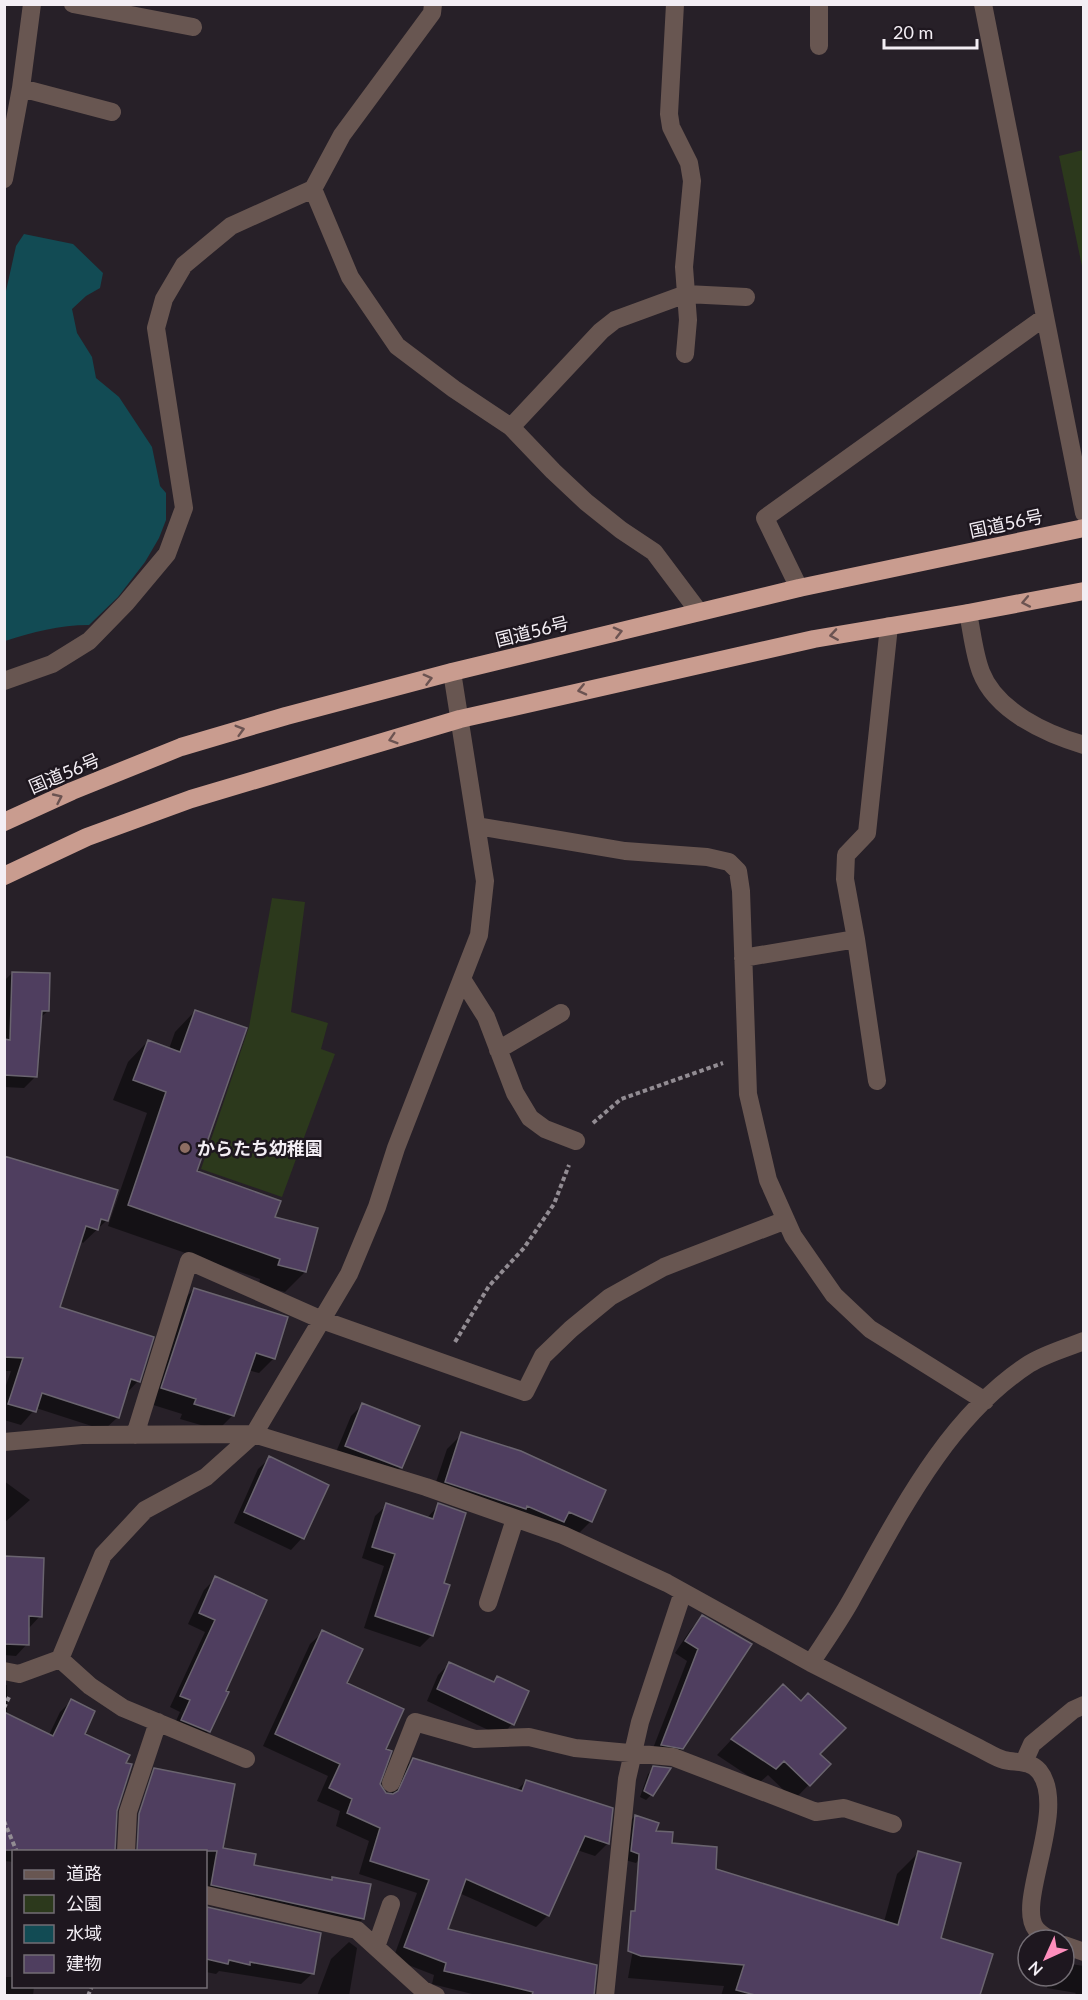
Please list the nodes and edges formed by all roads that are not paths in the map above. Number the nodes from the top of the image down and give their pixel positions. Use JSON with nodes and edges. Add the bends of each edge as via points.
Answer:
{"nodes":[{"id":1,"x":32,"y":4,"type":"edge"},
{"id":2,"x":73,"y":4,"type":"edge"},
{"id":3,"x":433,"y":4,"type":"edge"},
{"id":4,"x":675,"y":4,"type":"edge"},
{"id":5,"x":819,"y":4,"type":"edge"},
{"id":6,"x":983,"y":4,"type":"edge"},
{"id":7,"x":193,"y":27,"type":"dead end"},
{"id":8,"x":819,"y":46,"type":"dead end"},
{"id":9,"x":21,"y":88,"type":"junction"},
{"id":10,"x":112,"y":112,"type":"dead end"},
{"id":11,"x":8,"y":143,"type":"edge"},
{"id":12,"x":4,"y":179,"type":"edge"},
{"id":13,"x":313,"y":189,"type":"junction"},
{"id":14,"x":686,"y":294,"type":"junction"},
{"id":15,"x":746,"y":297,"type":"dead end"},
{"id":16,"x":1045,"y":317,"type":"junction"},
{"id":17,"x":685,"y":354,"type":"dead end"},
{"id":18,"x":511,"y":427,"type":"junction"},
{"id":19,"x":1083,"y":513,"type":"edge"},
{"id":20,"x":1083,"y":528,"type":"edge"},
{"id":21,"x":799,"y":588,"type":"junction"},
{"id":22,"x":1083,"y":591,"type":"edge"},
{"id":23,"x":699,"y":612,"type":"junction"},
{"id":24,"x":968,"y":613,"type":"junction"},
{"id":25,"x":889,"y":626,"type":"junction"},
{"id":26,"x":452,"y":672,"type":"junction"},
{"id":27,"x":4,"y":681,"type":"edge"},
{"id":28,"x":460,"y":719,"type":"junction"},
{"id":29,"x":1083,"y":745,"type":"edge"},
{"id":30,"x":4,"y":822,"type":"edge"},
{"id":31,"x":477,"y":826,"type":"junction"},
{"id":32,"x":4,"y":876,"type":"edge"},
{"id":33,"x":856,"y":939,"type":"junction"},
{"id":34,"x":743,"y":958,"type":"junction"},
{"id":35,"x":462,"y":979,"type":"junction"},
{"id":36,"x":561,"y":1013,"type":"dead end"},
{"id":37,"x":498,"y":1050,"type":"junction"},
{"id":38,"x":877,"y":1082,"type":"dead end"},
{"id":39,"x":576,"y":1141,"type":"road end"},
{"id":40,"x":786,"y":1220,"type":"junction"},
{"id":41,"x":322,"y":1320,"type":"junction"},
{"id":42,"x":1083,"y":1341,"type":"edge"},
{"id":43,"x":985,"y":1401,"type":"junction"},
{"id":44,"x":254,"y":1434,"type":"junction"},
{"id":45,"x":135,"y":1435,"type":"junction"},
{"id":46,"x":4,"y":1442,"type":"edge"},
{"id":47,"x":515,"y":1519,"type":"junction"},
{"id":48,"x":683,"y":1592,"type":"junction"},
{"id":49,"x":488,"y":1603,"type":"dead end"},
{"id":50,"x":60,"y":1659,"type":"junction"},
{"id":51,"x":811,"y":1663,"type":"junction"},
{"id":52,"x":4,"y":1671,"type":"edge"},
{"id":53,"x":1083,"y":1705,"type":"edge"},
{"id":54,"x":158,"y":1722,"type":"junction"},
{"id":55,"x":633,"y":1754,"type":"junction"},
{"id":56,"x":246,"y":1759,"type":"dead end"},
{"id":57,"x":1024,"y":1762,"type":"junction"},
{"id":58,"x":391,"y":1783,"type":"dead end"},
{"id":59,"x":893,"y":1824,"type":"dead end"},
{"id":60,"x":126,"y":1850,"type":"edge"},
{"id":61,"x":207,"y":1895,"type":"edge"},
{"id":62,"x":391,"y":1904,"type":"dead end"},
{"id":63,"x":1035,"y":1928,"type":"edge"},
{"id":64,"x":376,"y":1947,"type":"junction"},
{"id":65,"x":436,"y":1995,"type":"edge"},
{"id":66,"x":605,"y":1995,"type":"edge"}],
"edges":[{"from":1,"to":9,"type":"street"},
{"from":2,"to":7,"type":"street"},
{"from":3,"to":13,"type":"street","via":[[432,13],[342,135]]},
{"from":4,"to":14,"type":"street","via":[[669,114],[671,127],[689,163],[692,181],[684,267]]},
{"from":5,"to":8,"type":"street"},
{"from":6,"to":16,"type":"street"},
{"from":9,"to":10,"type":"street"},
{"from":9,"to":11,"type":"street"},
{"from":11,"to":12,"type":"street"},
{"from":13,"to":18,"type":"street","via":[[350,277],[397,346]]},
{"from":13,"to":27,"type":"street","via":[[231,226],[184,265],[164,299],[156,328],[184,508],[167,554],[89,641],[52,664]]},
{"from":14,"to":15,"type":"street"},
{"from":14,"to":17,"type":"street"},
{"from":14,"to":18,"type":"street","via":[[615,320]]},
{"from":16,"to":19,"type":"street"},
{"from":16,"to":21,"type":"street","via":[[765,518]]},
{"from":18,"to":23,"type":"street","via":[[586,502],[654,552]]},
{"from":20,"to":21,"type":"highway","name":"国道56号"},
{"from":21,"to":23,"type":"highway","name":"国道56号"},
{"from":22,"to":24,"type":"highway","one_way":true},
{"from":26,"to":23,"type":"highway","name":"国道56号","one_way":true},
{"from":24,"to":25,"type":"highway"},
{"from":24,"to":29,"type":"street","via":[[981,672],[998,700],[1017,716]]},
{"from":25,"to":28,"type":"highway","one_way":true,"via":[[814,639]]},
{"from":25,"to":33,"type":"street","via":[[867,833],[846,855],[845,879]]},
{"from":26,"to":28,"type":"street"},
{"from":30,"to":26,"type":"highway","name":"国道56号","one_way":true,"via":[[181,747]]},
{"from":28,"to":31,"type":"street"},
{"from":28,"to":32,"type":"highway","one_way":true,"via":[[191,799],[87,837]]},
{"from":31,"to":34,"type":"street","via":[[624,851],[729,862],[738,871],[741,891]]},
{"from":31,"to":35,"type":"street","via":[[485,881],[479,935]]},
{"from":33,"to":34,"type":"street"},
{"from":33,"to":38,"type":"street"},
{"from":34,"to":40,"type":"street","via":[[748,1094],[768,1180]]},
{"from":35,"to":37,"type":"street","via":[[486,1017]]},
{"from":35,"to":41,"type":"street","via":[[349,1274]]},
{"from":36,"to":37,"type":"street"},
{"from":37,"to":39,"type":"street","via":[[530,1118],[545,1129]]},
{"from":40,"to":41,"type":"street","via":[[664,1267],[610,1297],[543,1356],[525,1392]]},
{"from":40,"to":43,"type":"street","via":[[834,1295],[870,1329]]},
{"from":41,"to":44,"type":"street"},
{"from":41,"to":45,"type":"street","via":[[189,1261]]},
{"from":42,"to":43,"type":"street","via":[[1032,1362]]},
{"from":43,"to":51,"type":"street","via":[[922,1475]]},
{"from":44,"to":45,"type":"street"},
{"from":44,"to":47,"type":"street"},
{"from":44,"to":50,"type":"street","via":[[206,1478],[145,1510],[103,1555]]},
{"from":45,"to":46,"type":"street"},
{"from":47,"to":48,"type":"street","via":[[563,1535]]},
{"from":47,"to":49,"type":"street"},
{"from":48,"to":51,"type":"street"},
{"from":48,"to":55,"type":"street"},
{"from":50,"to":52,"type":"street","via":[[19,1674]]},
{"from":50,"to":54,"type":"street","via":[[123,1708]]},
{"from":51,"to":57,"type":"street","via":[[1004,1760]]},
{"from":53,"to":57,"type":"street","via":[[1032,1744]]},
{"from":54,"to":56,"type":"street"},
{"from":54,"to":60,"type":"street","via":[[128,1812]]},
{"from":55,"to":58,"type":"street","via":[[575,1748],[529,1737],[475,1739],[415,1722]]},
{"from":55,"to":59,"type":"street","via":[[673,1757],[816,1812],[844,1808]]},
{"from":55,"to":66,"type":"street","via":[[627,1779]]},
{"from":57,"to":63,"type":"street","via":[[1038,1771],[1046,1787],[1048,1814],[1030,1911]]},
{"from":61,"to":64,"type":"street","via":[[357,1930]]},
{"from":62,"to":64,"type":"street"},
{"from":64,"to":65,"type":"street","via":[[423,1990]]}]}
